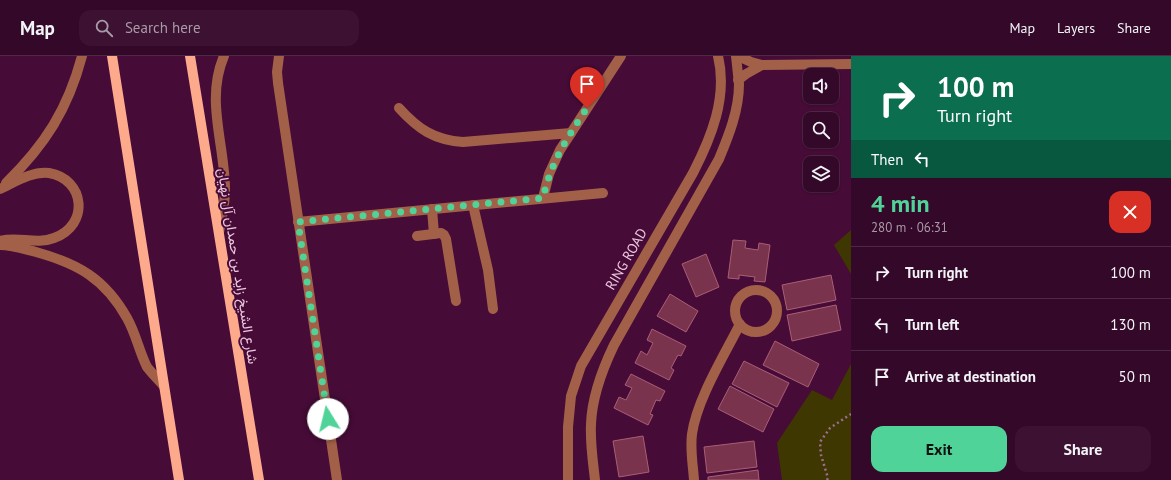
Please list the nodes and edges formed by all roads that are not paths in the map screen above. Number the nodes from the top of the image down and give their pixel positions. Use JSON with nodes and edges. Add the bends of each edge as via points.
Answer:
{"nodes":[{"id":1,"x":82,"y":56,"type":"edge"},
{"id":2,"x":112,"y":56,"type":"edge"},
{"id":3,"x":190,"y":56,"type":"edge"},
{"id":4,"x":224,"y":56,"type":"edge"},
{"id":5,"x":280,"y":56,"type":"edge"},
{"id":6,"x":620,"y":56,"type":"edge"},
{"id":7,"x":718,"y":56,"type":"edge"},
{"id":8,"x":737,"y":56,"type":"edge"},
{"id":9,"x":762,"y":65,"type":"junction"},
{"id":10,"x":850,"y":66,"type":"edge"},
{"id":11,"x":738,"y":82,"type":"junction"},
{"id":12,"x":721,"y":86,"type":"junction"},
{"id":13,"x":399,"y":108,"type":"dead end"},
{"id":14,"x":571,"y":133,"type":"junction"},
{"id":15,"x":0,"y":189,"type":"edge"},
{"id":16,"x":603,"y":192,"type":"dead end"},
{"id":17,"x":543,"y":198,"type":"junction"},
{"id":18,"x":473,"y":205,"type":"junction"},
{"id":19,"x":432,"y":209,"type":"junction"},
{"id":20,"x":298,"y":222,"type":"junction"},
{"id":21,"x":219,"y":232,"type":"junction"},
{"id":22,"x":434,"y":234,"type":"junction"},
{"id":23,"x":417,"y":236,"type":"dead end"},
{"id":24,"x":0,"y":241,"type":"edge"},
{"id":25,"x":0,"y":245,"type":"edge"},
{"id":26,"x":456,"y":301,"type":"dead end"},
{"id":27,"x":493,"y":309,"type":"dead end"},
{"id":28,"x":740,"y":324,"type":"junction"},
{"id":29,"x":164,"y":386,"type":"junction"},
{"id":30,"x":259,"y":479,"type":"edge"},
{"id":31,"x":180,"y":480,"type":"edge"},
{"id":32,"x":338,"y":480,"type":"edge"},
{"id":33,"x":568,"y":480,"type":"edge"},
{"id":34,"x":595,"y":480,"type":"edge"},
{"id":35,"x":694,"y":480,"type":"edge"}],
"edges":[{"from":1,"to":15,"type":"street","via":[[71,89],[54,126],[26,163]]},
{"from":2,"to":29,"type":"main road"},
{"from":3,"to":21,"type":"main road","name":"شارع الشيخ زايد بن حمدان آل نهيان"},
{"from":4,"to":21,"type":"street","via":[[215,91],[225,190]]},
{"from":5,"to":20,"type":"street","via":[[278,83]]},
{"from":6,"to":14,"type":"street"},
{"from":7,"to":12,"type":"street","name":"RING ROAD"},
{"from":8,"to":9,"type":"street"},
{"from":8,"to":11,"type":"street"},
{"from":9,"to":10,"type":"street"},
{"from":9,"to":11,"type":"street"},
{"from":11,"to":12,"type":"street"},
{"from":11,"to":34,"type":"street","via":[[737,106],[730,133],[719,159],[602,370],[591,425]]},
{"from":12,"to":33,"type":"street","name":"RING ROAD","via":[[716,117],[706,147],[581,366],[571,396]]},
{"from":13,"to":14,"type":"street","via":[[421,129],[437,137],[454,141]]},
{"from":14,"to":17,"type":"street","via":[[554,162]]},
{"from":15,"to":24,"type":"street","via":[[24,177],[48,173],[59,177],[75,191],[79,210],[72,228],[54,238],[44,241]]},
{"from":16,"to":17,"type":"street"},
{"from":17,"to":18,"type":"street"},
{"from":18,"to":19,"type":"street"},
{"from":18,"to":27,"type":"street","via":[[488,270]]},
{"from":19,"to":20,"type":"street"},
{"from":19,"to":22,"type":"street"},
{"from":20,"to":32,"type":"street"},
{"from":21,"to":30,"type":"main road","name":"شارع الشيخ زايد بن حمدان آل نهيان"},
{"from":22,"to":23,"type":"street"},
{"from":22,"to":26,"type":"street","via":[[441,233],[446,239]]},
{"from":25,"to":29,"type":"street","via":[[61,259],[76,266],[104,287],[128,319],[147,367]]},
{"from":28,"to":28,"type":"street","via":[[751,332],[765,330],[771,326],[775,321],[777,307],[770,295],[758,290],[745,294],[736,305],[736,318]]},
{"from":28,"to":35,"type":"street","via":[[696,414],[691,454]]},
{"from":29,"to":31,"type":"main road"}]}
